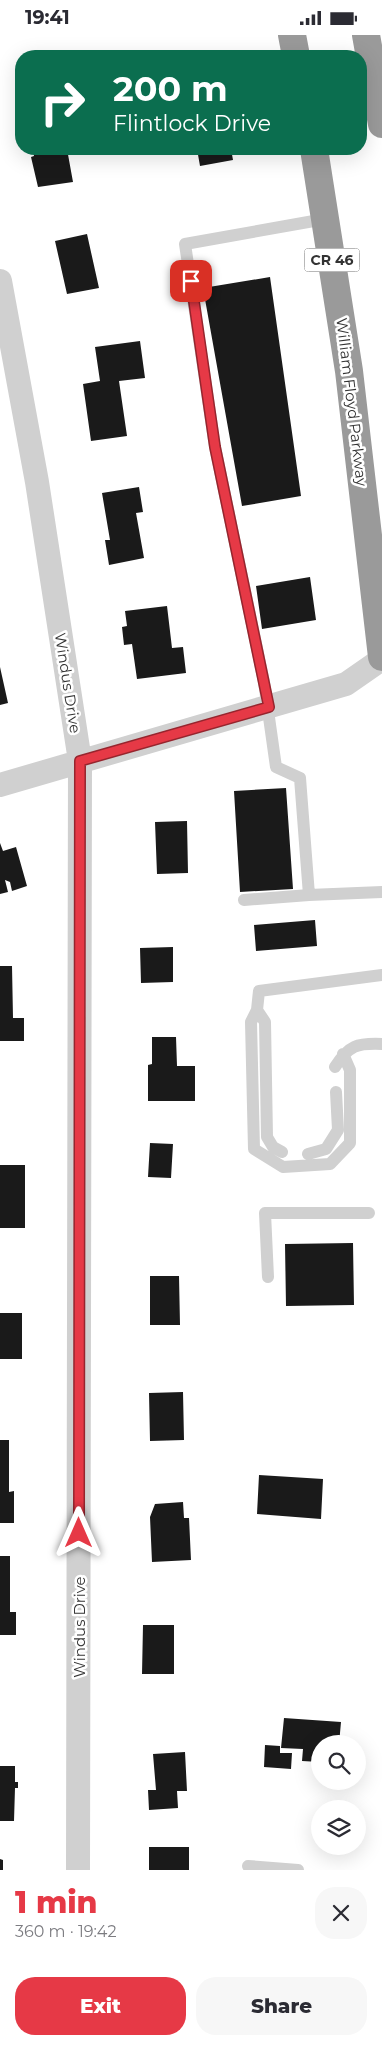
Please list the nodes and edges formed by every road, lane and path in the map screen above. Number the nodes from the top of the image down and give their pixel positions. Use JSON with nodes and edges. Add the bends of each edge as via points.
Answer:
{"nodes":[{"id":1,"x":292,"y":35,"type":"edge"},
{"id":2,"x":366,"y":35,"type":"edge"},
{"id":3,"x":295,"y":50,"type":"edge"},
{"id":4,"x":382,"y":124,"type":"edge"},
{"id":5,"x":315,"y":155,"type":"edge"},
{"id":6,"x":325,"y":219,"type":"junction"},
{"id":7,"x":0,"y":281,"type":"edge"},
{"id":8,"x":382,"y":658,"type":"edge"},
{"id":9,"x":269,"y":707,"type":"junction"},
{"id":10,"x":80,"y":761,"type":"junction"},
{"id":11,"x":0,"y":785,"type":"edge"},
{"id":12,"x":382,"y":892,"type":"edge"},
{"id":13,"x":309,"y":895,"type":"junction"},
{"id":14,"x":244,"y":901,"type":"dead end"},
{"id":15,"x":382,"y":975,"type":"edge"},
{"id":16,"x":257,"y":1010,"type":"junction"},
{"id":17,"x":382,"y":1044,"type":"edge"},
{"id":18,"x":342,"y":1054,"type":"junction"},
{"id":19,"x":335,"y":1067,"type":"dead end"},
{"id":20,"x":336,"y":1092,"type":"dead end"},
{"id":21,"x":282,"y":1152,"type":"dead end"},
{"id":22,"x":308,"y":1153,"type":"dead end"},
{"id":23,"x":369,"y":1213,"type":"dead end"},
{"id":24,"x":268,"y":1277,"type":"dead end"},
{"id":25,"x":248,"y":1866,"type":"dead end"},
{"id":26,"x":78,"y":1870,"type":"edge"},
{"id":27,"x":298,"y":1870,"type":"edge"}],
"edges":[{"from":1,"to":3,"type":"highway"},
{"from":2,"to":4,"type":"highway"},
{"from":5,"to":6,"type":"highway","name":"William Floyd Parkway","number":"CR 46"},
{"from":6,"to":8,"type":"highway","name":"William Floyd Parkway","number":"CR 46","via":[[349,371]]},
{"from":6,"to":9,"type":"lane","via":[[185,244],[215,447]]},
{"from":7,"to":10,"type":"street","name":"Windus Drive","via":[[37,482]]},
{"from":8,"to":9,"type":"street","via":[[346,684]]},
{"from":9,"to":10,"type":"street"},
{"from":9,"to":13,"type":"lane","via":[[276,767],[300,778]]},
{"from":10,"to":11,"type":"street"},
{"from":10,"to":26,"type":"street","name":"Windus Drive"},
{"from":12,"to":13,"type":"lane"},
{"from":13,"to":14,"type":"lane"},
{"from":15,"to":16,"type":"lane","via":[[259,991]]},
{"from":16,"to":18,"type":"lane","via":[[251,1022],[254,1149],[283,1167],[330,1164],[350,1143],[350,1070]]},
{"from":16,"to":21,"type":"lane","via":[[265,1022],[267,1137],[273,1147]]},
{"from":17,"to":18,"type":"lane","via":[[364,1043],[350,1047]]},
{"from":18,"to":19,"type":"lane"},
{"from":20,"to":22,"type":"lane","via":[[338,1130],[326,1149]]},
{"from":23,"to":24,"type":"lane","via":[[265,1213]]},
{"from":25,"to":27,"type":"lane"}]}
